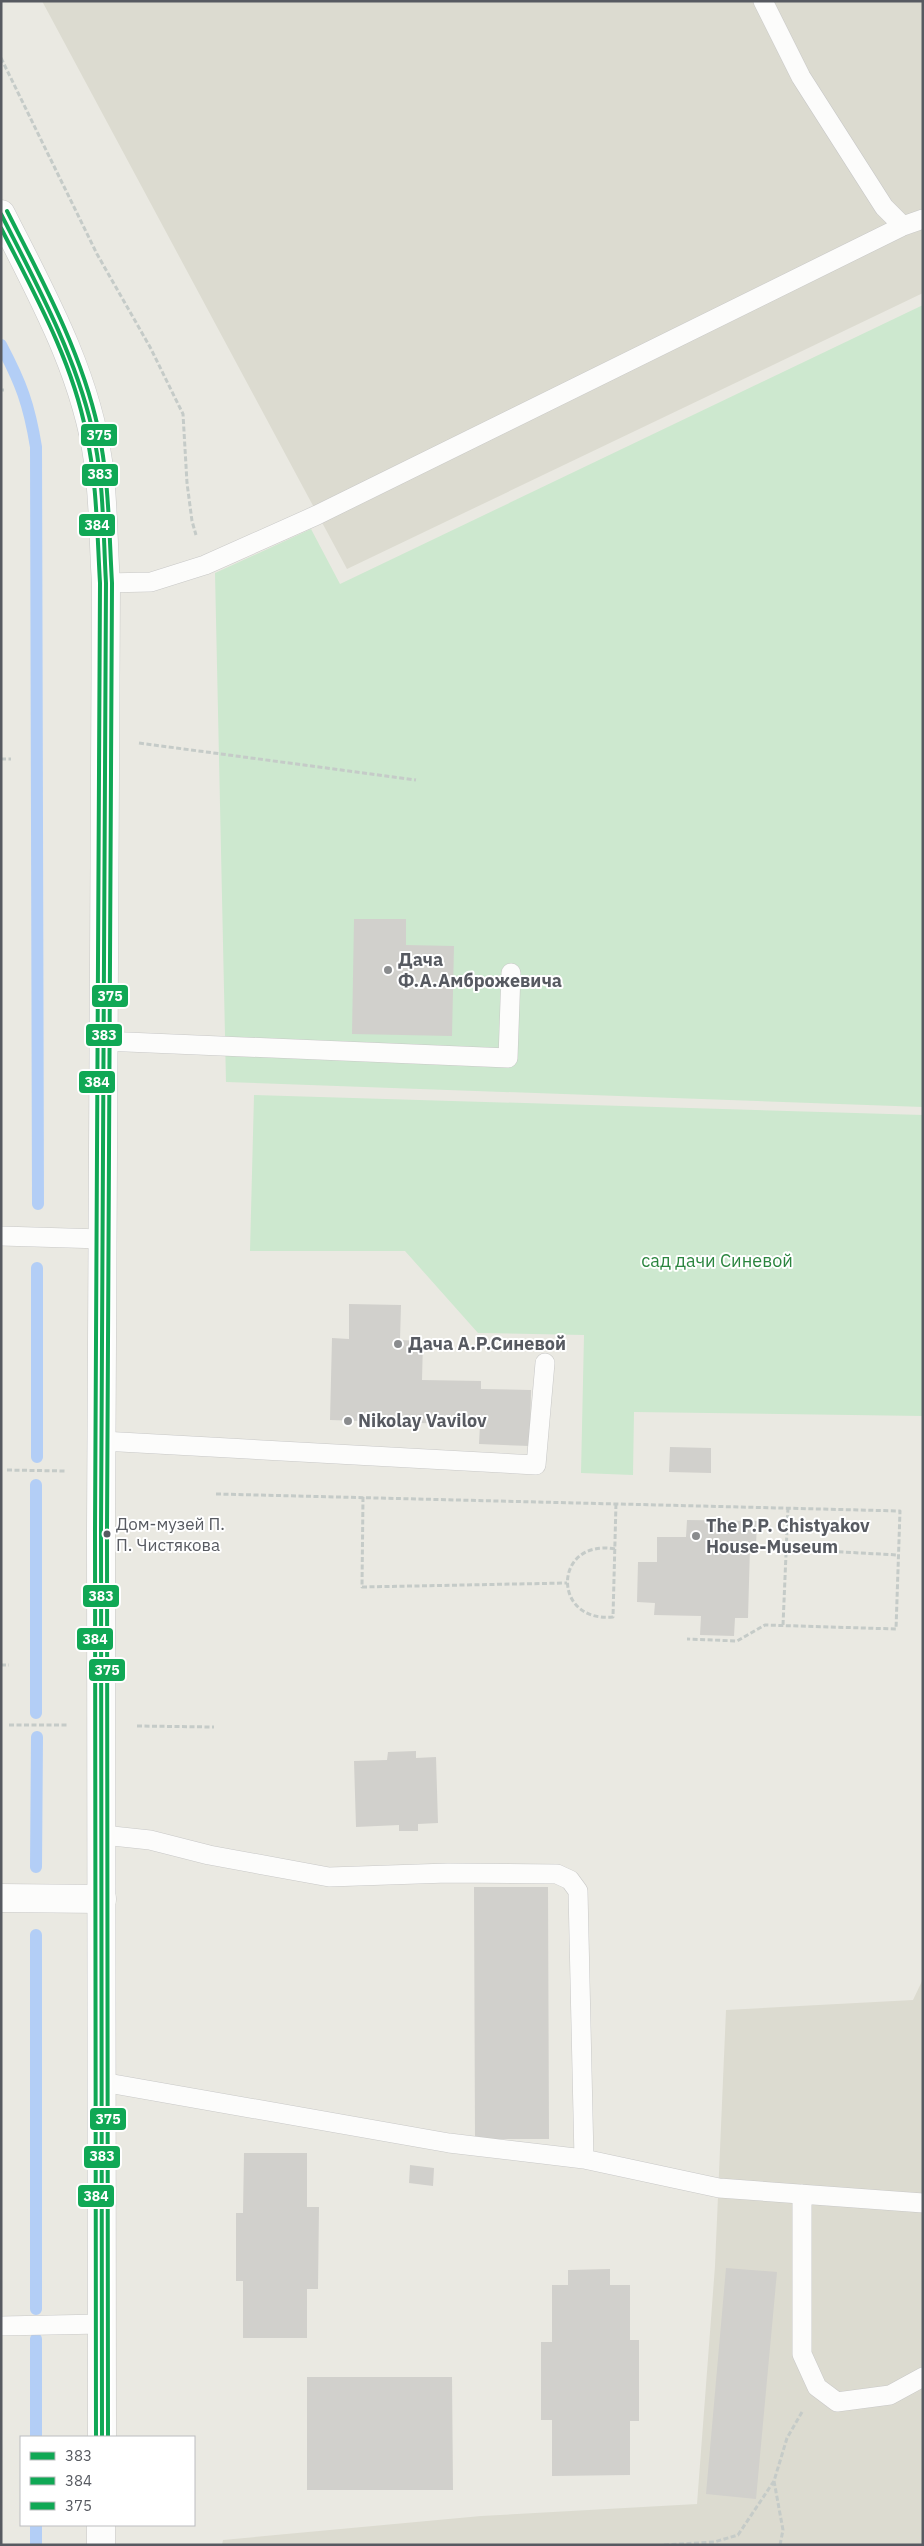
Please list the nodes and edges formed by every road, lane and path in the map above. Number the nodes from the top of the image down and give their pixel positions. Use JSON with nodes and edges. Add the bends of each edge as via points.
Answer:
{"nodes":[{"id":1,"x":763,"y":1,"type":"edge"},
{"id":2,"x":1,"y":58,"type":"edge"},
{"id":3,"x":1,"y":214,"type":"edge"},
{"id":4,"x":923,"y":219,"type":"edge"},
{"id":5,"x":904,"y":226,"type":"junction"},
{"id":6,"x":205,"y":565,"type":"junction"},
{"id":7,"x":106,"y":583,"type":"junction"},
{"id":8,"x":104,"y":739,"type":"junction"},
{"id":9,"x":1,"y":759,"type":"edge"},
{"id":10,"x":12,"y":759,"type":"dead end"},
{"id":11,"x":416,"y":780,"type":"dead end"},
{"id":12,"x":511,"y":972,"type":"dead end"},
{"id":13,"x":103,"y":1041,"type":"junction"},
{"id":14,"x":1,"y":1236,"type":"edge"},
{"id":15,"x":102,"y":1239,"type":"junction"},
{"id":16,"x":545,"y":1363,"type":"dead end"},
{"id":17,"x":102,"y":1441,"type":"junction"},
{"id":18,"x":66,"y":1462,"type":"dead end"},
{"id":19,"x":7,"y":1470,"type":"dead end"},
{"id":20,"x":216,"y":1494,"type":"dead end"},
{"id":21,"x":363,"y":1497,"type":"junction"},
{"id":22,"x":616,"y":1503,"type":"junction"},
{"id":23,"x":788,"y":1507,"type":"junction"},
{"id":24,"x":614,"y":1548,"type":"junction"},
{"id":25,"x":786,"y":1549,"type":"junction"},
{"id":26,"x":898,"y":1555,"type":"junction"},
{"id":27,"x":566,"y":1583,"type":"junction"},
{"id":28,"x":783,"y":1625,"type":"junction"},
{"id":29,"x":687,"y":1639,"type":"dead end"},
{"id":30,"x":1,"y":1665,"type":"edge"},
{"id":31,"x":9,"y":1665,"type":"dead end"},
{"id":32,"x":9,"y":1725,"type":"dead end"},
{"id":33,"x":75,"y":1726,"type":"dead end"},
{"id":34,"x":135,"y":1726,"type":"dead end"},
{"id":35,"x":214,"y":1727,"type":"dead end"},
{"id":36,"x":103,"y":1835,"type":"junction"},
{"id":37,"x":1,"y":1898,"type":"edge"},
{"id":38,"x":102,"y":1899,"type":"junction"},
{"id":39,"x":102,"y":2082,"type":"junction"},
{"id":40,"x":584,"y":2159,"type":"junction"},
{"id":41,"x":802,"y":2194,"type":"junction"},
{"id":42,"x":923,"y":2203,"type":"edge"},
{"id":43,"x":102,"y":2324,"type":"junction"},
{"id":44,"x":1,"y":2326,"type":"edge"},
{"id":45,"x":923,"y":2377,"type":"edge"},
{"id":46,"x":818,"y":2387,"type":"junction"},
{"id":47,"x":102,"y":2436,"type":"edge"},
{"id":48,"x":774,"y":2481,"type":"junction"},
{"id":49,"x":101,"y":2526,"type":"edge"},
{"id":50,"x":101,"y":2545,"type":"edge"},
{"id":51,"x":664,"y":2545,"type":"edge"},
{"id":52,"x":780,"y":2545,"type":"edge"}],
"edges":[{"from":1,"to":5,"type":"lane","via":[[801,77],[884,207]]},
{"from":2,"to":6,"type":"path","via":[[97,254],[150,347],[183,414],[192,522]]},
{"from":3,"to":7,"type":"main road","via":[[45,300],[79,380],[98,461]]},
{"from":4,"to":5,"type":"lane"},
{"from":5,"to":6,"type":"lane","via":[[317,515]]},
{"from":6,"to":7,"type":"lane","via":[[151,582]]},
{"from":7,"to":8,"type":"main road"},
{"from":8,"to":11,"type":"path"},
{"from":8,"to":13,"type":"main road"},
{"from":9,"to":10,"type":"path"},
{"from":12,"to":13,"type":"lane","via":[[508,1058]]},
{"from":13,"to":15,"type":"main road"},
{"from":14,"to":15,"type":"lane"},
{"from":15,"to":17,"type":"main road"},
{"from":16,"to":17,"type":"lane","via":[[536,1465]]},
{"from":17,"to":36,"type":"main road"},
{"from":18,"to":19,"type":"path","via":[[66,1472]]},
{"from":20,"to":21,"type":"path"},
{"from":21,"to":22,"type":"path"},
{"from":21,"to":27,"type":"path","via":[[362,1587]]},
{"from":22,"to":23,"type":"path"},
{"from":22,"to":24,"type":"path"},
{"from":23,"to":25,"type":"path"},
{"from":23,"to":26,"type":"path","via":[[900,1510]]},
{"from":24,"to":27,"type":"path","via":[[601,1546],[576,1558]]},
{"from":24,"to":27,"type":"path","via":[[613,1617],[600,1618],[582,1611],[569,1596]]},
{"from":25,"to":26,"type":"path"},
{"from":25,"to":28,"type":"path"},
{"from":26,"to":28,"type":"path","via":[[896,1629]]},
{"from":28,"to":29,"type":"path","via":[[766,1625],[737,1641]]},
{"from":30,"to":31,"type":"path"},
{"from":32,"to":33,"type":"path"},
{"from":34,"to":35,"type":"path"},
{"from":36,"to":38,"type":"main road"},
{"from":36,"to":40,"type":"lane","via":[[150,1840],[209,1855],[329,1877],[557,1874],[570,1880],[578,1891]]},
{"from":37,"to":38,"type":"main road"},
{"from":38,"to":39,"type":"main road"},
{"from":39,"to":40,"type":"lane","via":[[449,2143]]},
{"from":39,"to":43,"type":"main road"},
{"from":40,"to":41,"type":"lane","via":[[719,2188]]},
{"from":41,"to":42,"type":"lane"},
{"from":41,"to":46,"type":"lane","via":[[802,2354]]},
{"from":43,"to":44,"type":"lane"},
{"from":43,"to":47,"type":"main road"},
{"from":45,"to":46,"type":"lane","via":[[890,2395],[837,2402]]},
{"from":46,"to":48,"type":"path","via":[[787,2438]]},
{"from":48,"to":51,"type":"path","via":[[738,2534],[714,2542]]},
{"from":48,"to":52,"type":"path","via":[[783,2530]]},
{"from":49,"to":50,"type":"main road"}]}
